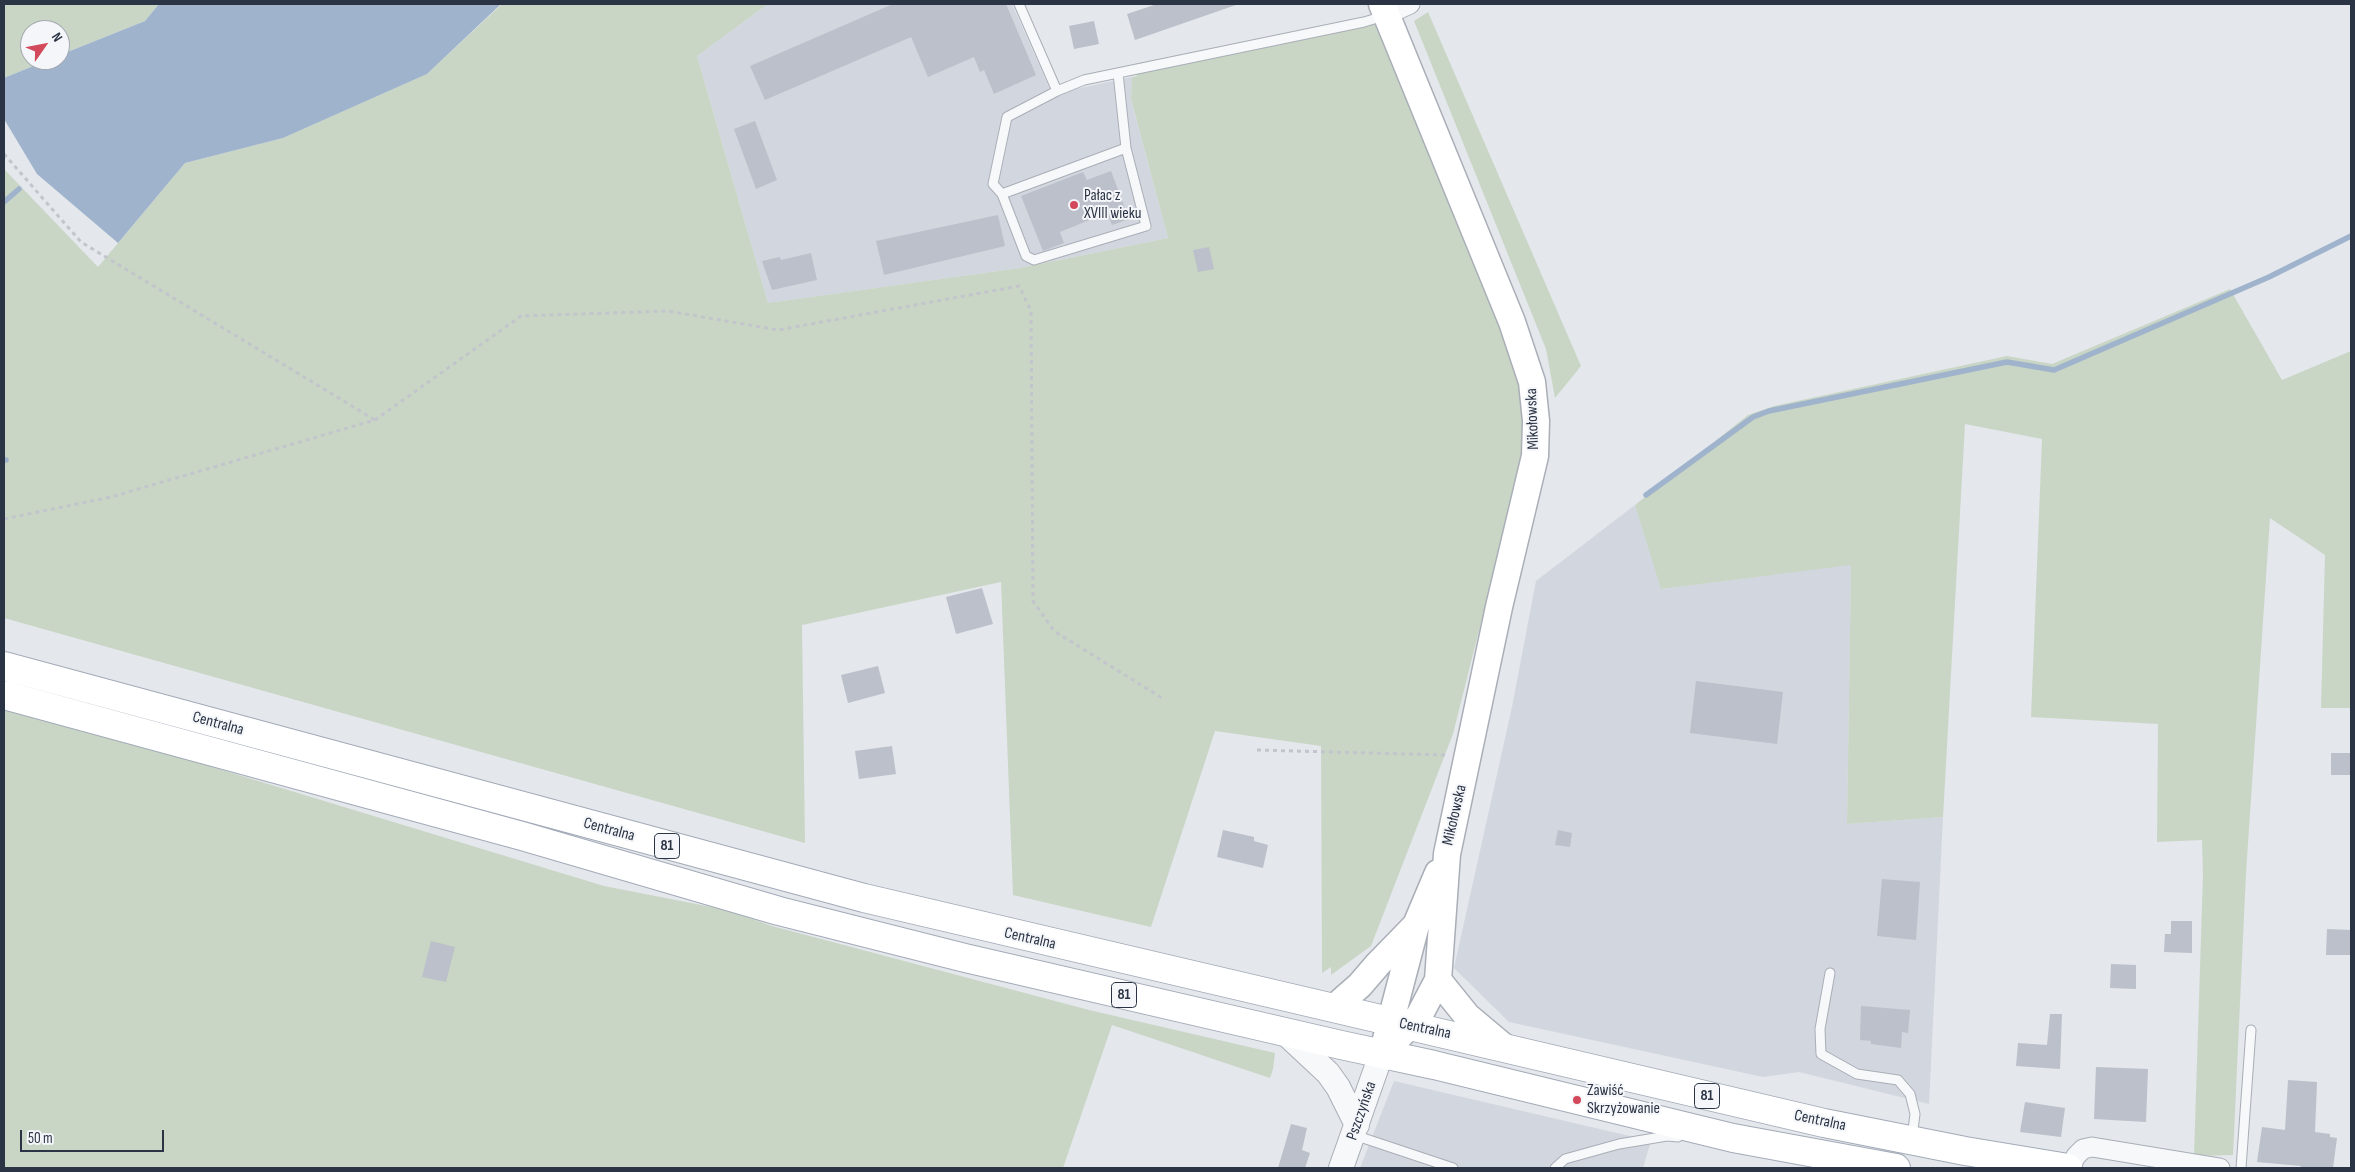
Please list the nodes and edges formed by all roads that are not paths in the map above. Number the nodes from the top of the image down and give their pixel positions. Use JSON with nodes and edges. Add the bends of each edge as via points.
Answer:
{"nodes":[{"id":1,"x":1019,"y":4,"type":"edge"},
{"id":2,"x":1410,"y":4,"type":"edge"},
{"id":3,"x":1384,"y":9,"type":"edge"},
{"id":4,"x":1118,"y":73,"type":"junction"},
{"id":5,"x":1057,"y":91,"type":"junction"},
{"id":6,"x":1126,"y":148,"type":"junction"},
{"id":7,"x":1002,"y":194,"type":"junction"},
{"id":8,"x":4,"y":666,"type":"edge"},
{"id":9,"x":4,"y":695,"type":"edge"},
{"id":10,"x":1447,"y":854,"type":"junction"},
{"id":11,"x":1416,"y":925,"type":"junction"},
{"id":12,"x":1830,"y":973,"type":"dead end"},
{"id":13,"x":1438,"y":980,"type":"junction"},
{"id":14,"x":1334,"y":1008,"type":"junction"},
{"id":15,"x":1400,"y":1023,"type":"junction"},
{"id":16,"x":2251,"y":1030,"type":"dead end"},
{"id":17,"x":1283,"y":1032,"type":"junction"},
{"id":18,"x":1504,"y":1047,"type":"junction"},
{"id":19,"x":1382,"y":1054,"type":"junction"},
{"id":20,"x":1355,"y":1130,"type":"junction"},
{"id":21,"x":1733,"y":1138,"type":"junction"},
{"id":22,"x":1912,"y":1140,"type":"junction"},
{"id":23,"x":1341,"y":1168,"type":"edge"},
{"id":24,"x":1453,"y":1168,"type":"edge"},
{"id":25,"x":1555,"y":1168,"type":"edge"},
{"id":26,"x":1896,"y":1168,"type":"edge"},
{"id":27,"x":2069,"y":1168,"type":"edge"},
{"id":28,"x":2220,"y":1168,"type":"edge"},
{"id":29,"x":2241,"y":1168,"type":"edge"}],
"edges":[{"from":1,"to":5,"type":"lane"},
{"from":2,"to":3,"type":"street"},
{"from":3,"to":4,"type":"lane","via":[[1364,22]]},
{"from":3,"to":10,"type":"main road","name":"Mikołowska","via":[[1512,322],[1532,382],[1536,421],[1535,456],[1499,607]]},
{"from":4,"to":5,"type":"lane","via":[[1084,80]]},
{"from":4,"to":6,"type":"lane"},
{"from":5,"to":7,"type":"lane","via":[[1007,117],[993,184]]},
{"from":6,"to":7,"type":"lane"},
{"from":6,"to":7,"type":"lane","via":[[1146,226],[1034,260],[1026,256]]},
{"from":8,"to":14,"type":"main road","name":"Centralna","number":"81","via":[[864,898]]},
{"from":9,"to":17,"type":"main road","name":"Centralna","number":"81","via":[[446,815],[779,911]]},
{"from":10,"to":11,"type":"main road","name":"Mikołowska"},
{"from":10,"to":13,"type":"main road","name":"Mikołowska"},
{"from":11,"to":14,"type":"main road","via":[[1357,989]]},
{"from":11,"to":15,"type":"main road","name":"Mikołowska"},
{"from":12,"to":22,"type":"lane","via":[[1820,1029],[1821,1054],[1857,1074],[1898,1080],[1910,1094],[1914,1114]]},
{"from":13,"to":15,"type":"main road","name":"Mikołowska","via":[[1428,1001]]},
{"from":13,"to":18,"type":"main road","via":[[1467,1016]]},
{"from":14,"to":15,"type":"main road","name":"Centralna","number":"81"},
{"from":15,"to":18,"type":"main road","name":"Centralna","number":"81"},
{"from":15,"to":19,"type":"main road","name":"Mikołowska"},
{"from":16,"to":29,"type":"lane"},
{"from":17,"to":19,"type":"main road","name":"Centralna","number":"81"},
{"from":17,"to":20,"type":"street","via":[[1328,1073],[1338,1087]]},
{"from":18,"to":22,"type":"main road","name":"Centralna","number":"81","via":[[1747,1106]]},
{"from":19,"to":20,"type":"street","name":"Pszczyńska"},
{"from":19,"to":21,"type":"main road","name":"Centralna","number":"81"},
{"from":20,"to":23,"type":"street","name":"Pszczyńska"},
{"from":20,"to":24,"type":"lane"},
{"from":21,"to":25,"type":"lane","via":[[1667,1136],[1620,1144],[1565,1160]]},
{"from":21,"to":26,"type":"main road","name":"Centralna","number":"81"},
{"from":22,"to":27,"type":"main road","name":"Centralna","number":"81"},
{"from":27,"to":28,"type":"street","via":[[2083,1149],[2092,1147]]}]}
